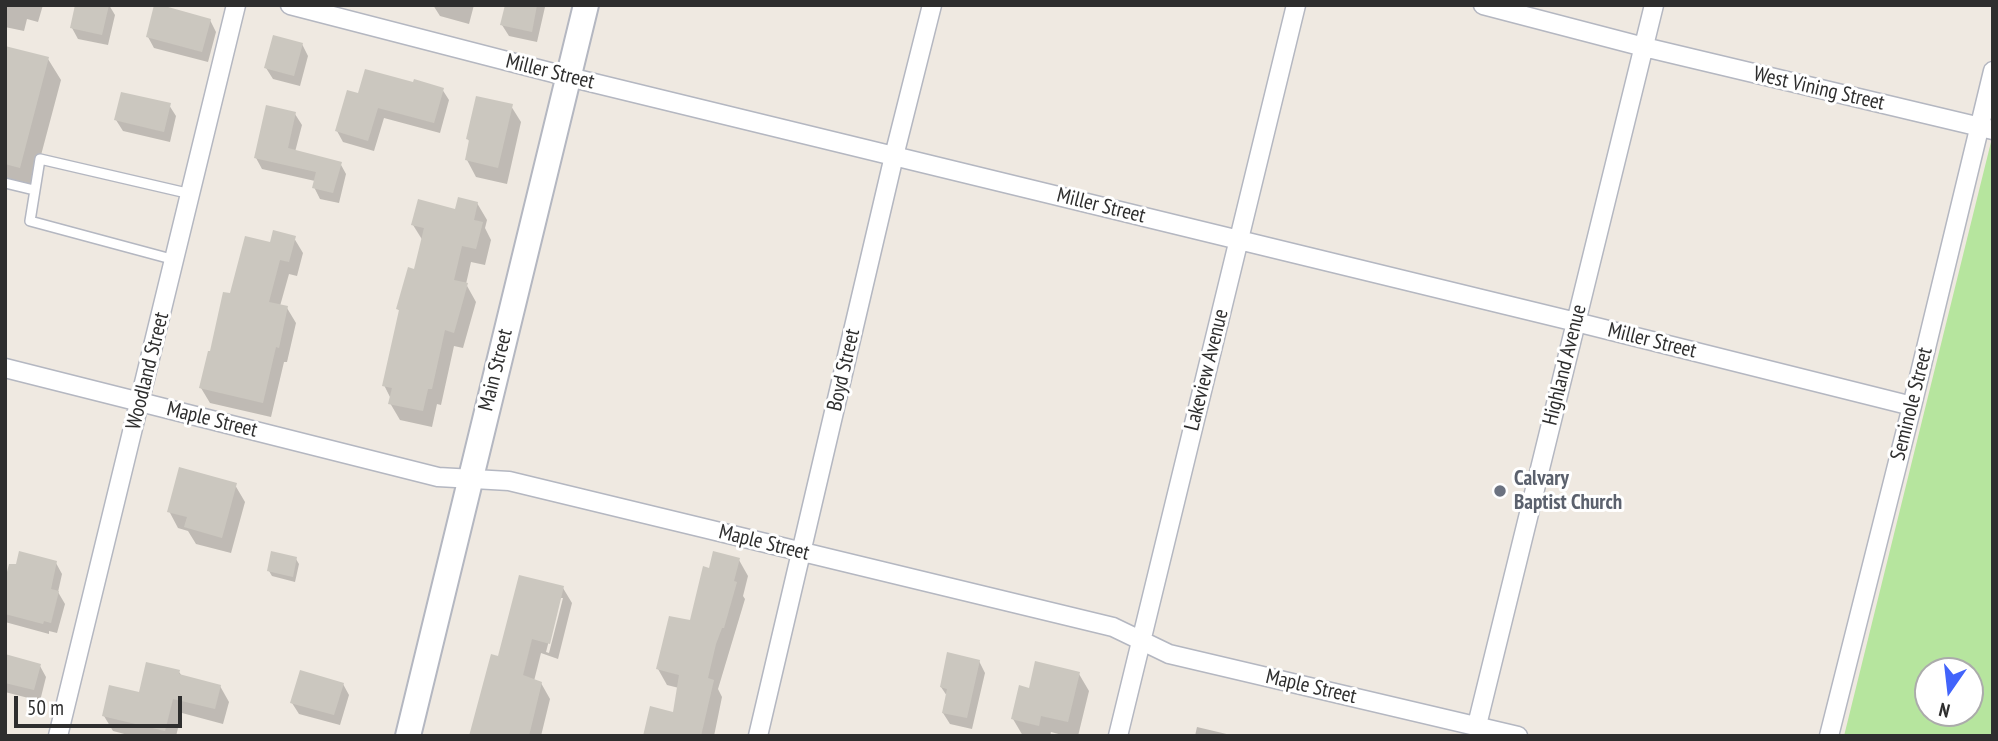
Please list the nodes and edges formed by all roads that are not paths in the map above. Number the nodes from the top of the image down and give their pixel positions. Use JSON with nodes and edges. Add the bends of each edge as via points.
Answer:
{"nodes":[{"id":1,"x":236,"y":5,"type":"edge"},
{"id":2,"x":290,"y":5,"type":"edge"},
{"id":3,"x":586,"y":5,"type":"edge"},
{"id":4,"x":932,"y":5,"type":"edge"},
{"id":5,"x":1296,"y":5,"type":"edge"},
{"id":6,"x":1483,"y":5,"type":"edge"},
{"id":7,"x":1654,"y":5,"type":"edge"},
{"id":8,"x":1644,"y":47,"type":"junction"},
{"id":9,"x":1993,"y":71,"type":"edge"},
{"id":10,"x":569,"y":77,"type":"junction"},
{"id":11,"x":1986,"y":129,"type":"edge"},
{"id":12,"x":894,"y":156,"type":"junction"},
{"id":13,"x":5,"y":183,"type":"edge"},
{"id":14,"x":34,"y":190,"type":"junction"},
{"id":15,"x":191,"y":194,"type":"junction"},
{"id":16,"x":1239,"y":239,"type":"junction"},
{"id":17,"x":175,"y":260,"type":"junction"},
{"id":18,"x":1576,"y":322,"type":"junction"},
{"id":19,"x":5,"y":368,"type":"edge"},
{"id":20,"x":141,"y":402,"type":"junction"},
{"id":21,"x":1912,"y":406,"type":"junction"},
{"id":22,"x":470,"y":479,"type":"junction"},
{"id":23,"x":801,"y":552,"type":"junction"},
{"id":24,"x":1141,"y":641,"type":"junction"},
{"id":25,"x":1445,"y":717,"type":"junction"},
{"id":26,"x":1477,"y":725,"type":"junction"},
{"id":27,"x":58,"y":736,"type":"edge"},
{"id":28,"x":408,"y":736,"type":"edge"},
{"id":29,"x":758,"y":736,"type":"edge"},
{"id":30,"x":1118,"y":736,"type":"edge"},
{"id":31,"x":1440,"y":736,"type":"edge"},
{"id":32,"x":1518,"y":736,"type":"edge"},
{"id":33,"x":1829,"y":736,"type":"edge"}],
"edges":[{"from":1,"to":15,"type":"street","name":"Woodland Street"},
{"from":2,"to":10,"type":"street","name":"Miller Street"},
{"from":3,"to":10,"type":"main road","name":"Main Street"},
{"from":4,"to":12,"type":"street","name":"Boyd Street"},
{"from":5,"to":16,"type":"street","name":"Lakeview Avenue"},
{"from":6,"to":8,"type":"street","name":"West Vining Street"},
{"from":7,"to":8,"type":"street","name":"Highland Avenue"},
{"from":8,"to":11,"type":"street","name":"West Vining Street"},
{"from":8,"to":18,"type":"street","name":"Highland Avenue"},
{"from":9,"to":11,"type":"street","name":"Seminole Street"},
{"from":10,"to":12,"type":"street","name":"Miller Street"},
{"from":10,"to":22,"type":"main road","name":"Main Street"},
{"from":11,"to":21,"type":"street","name":"Seminole Street"},
{"from":12,"to":16,"type":"street","name":"Miller Street"},
{"from":12,"to":23,"type":"street","name":"Boyd Street"},
{"from":13,"to":14,"type":"lane"},
{"from":14,"to":15,"type":"lane","via":[[40,159]]},
{"from":14,"to":17,"type":"lane","via":[[30,221]]},
{"from":15,"to":17,"type":"street","name":"Woodland Street"},
{"from":16,"to":18,"type":"street","name":"Miller Street"},
{"from":16,"to":24,"type":"street","name":"Lakeview Avenue"},
{"from":17,"to":20,"type":"street","name":"Woodland Street"},
{"from":18,"to":21,"type":"street","name":"Miller Street"},
{"from":18,"to":26,"type":"street","name":"Highland Avenue"},
{"from":19,"to":20,"type":"street","name":"Maple Street"},
{"from":20,"to":22,"type":"street","name":"Maple Street","via":[[438,477]]},
{"from":20,"to":27,"type":"street","name":"Woodland Street"},
{"from":21,"to":33,"type":"street","name":"Seminole Street"},
{"from":22,"to":23,"type":"street","name":"Maple Street","via":[[509,481]]},
{"from":22,"to":28,"type":"main road","name":"Main Street"},
{"from":23,"to":24,"type":"street","name":"Maple Street","via":[[1113,627]]},
{"from":23,"to":29,"type":"street","name":"Boyd Street"},
{"from":24,"to":25,"type":"street","name":"Maple Street","via":[[1169,654]]},
{"from":24,"to":30,"type":"street","name":"Lakeview Avenue"},
{"from":25,"to":26,"type":"street","name":"Maple Street"},
{"from":25,"to":31,"type":"street"},
{"from":26,"to":32,"type":"street","name":"Maple Street"}]}
